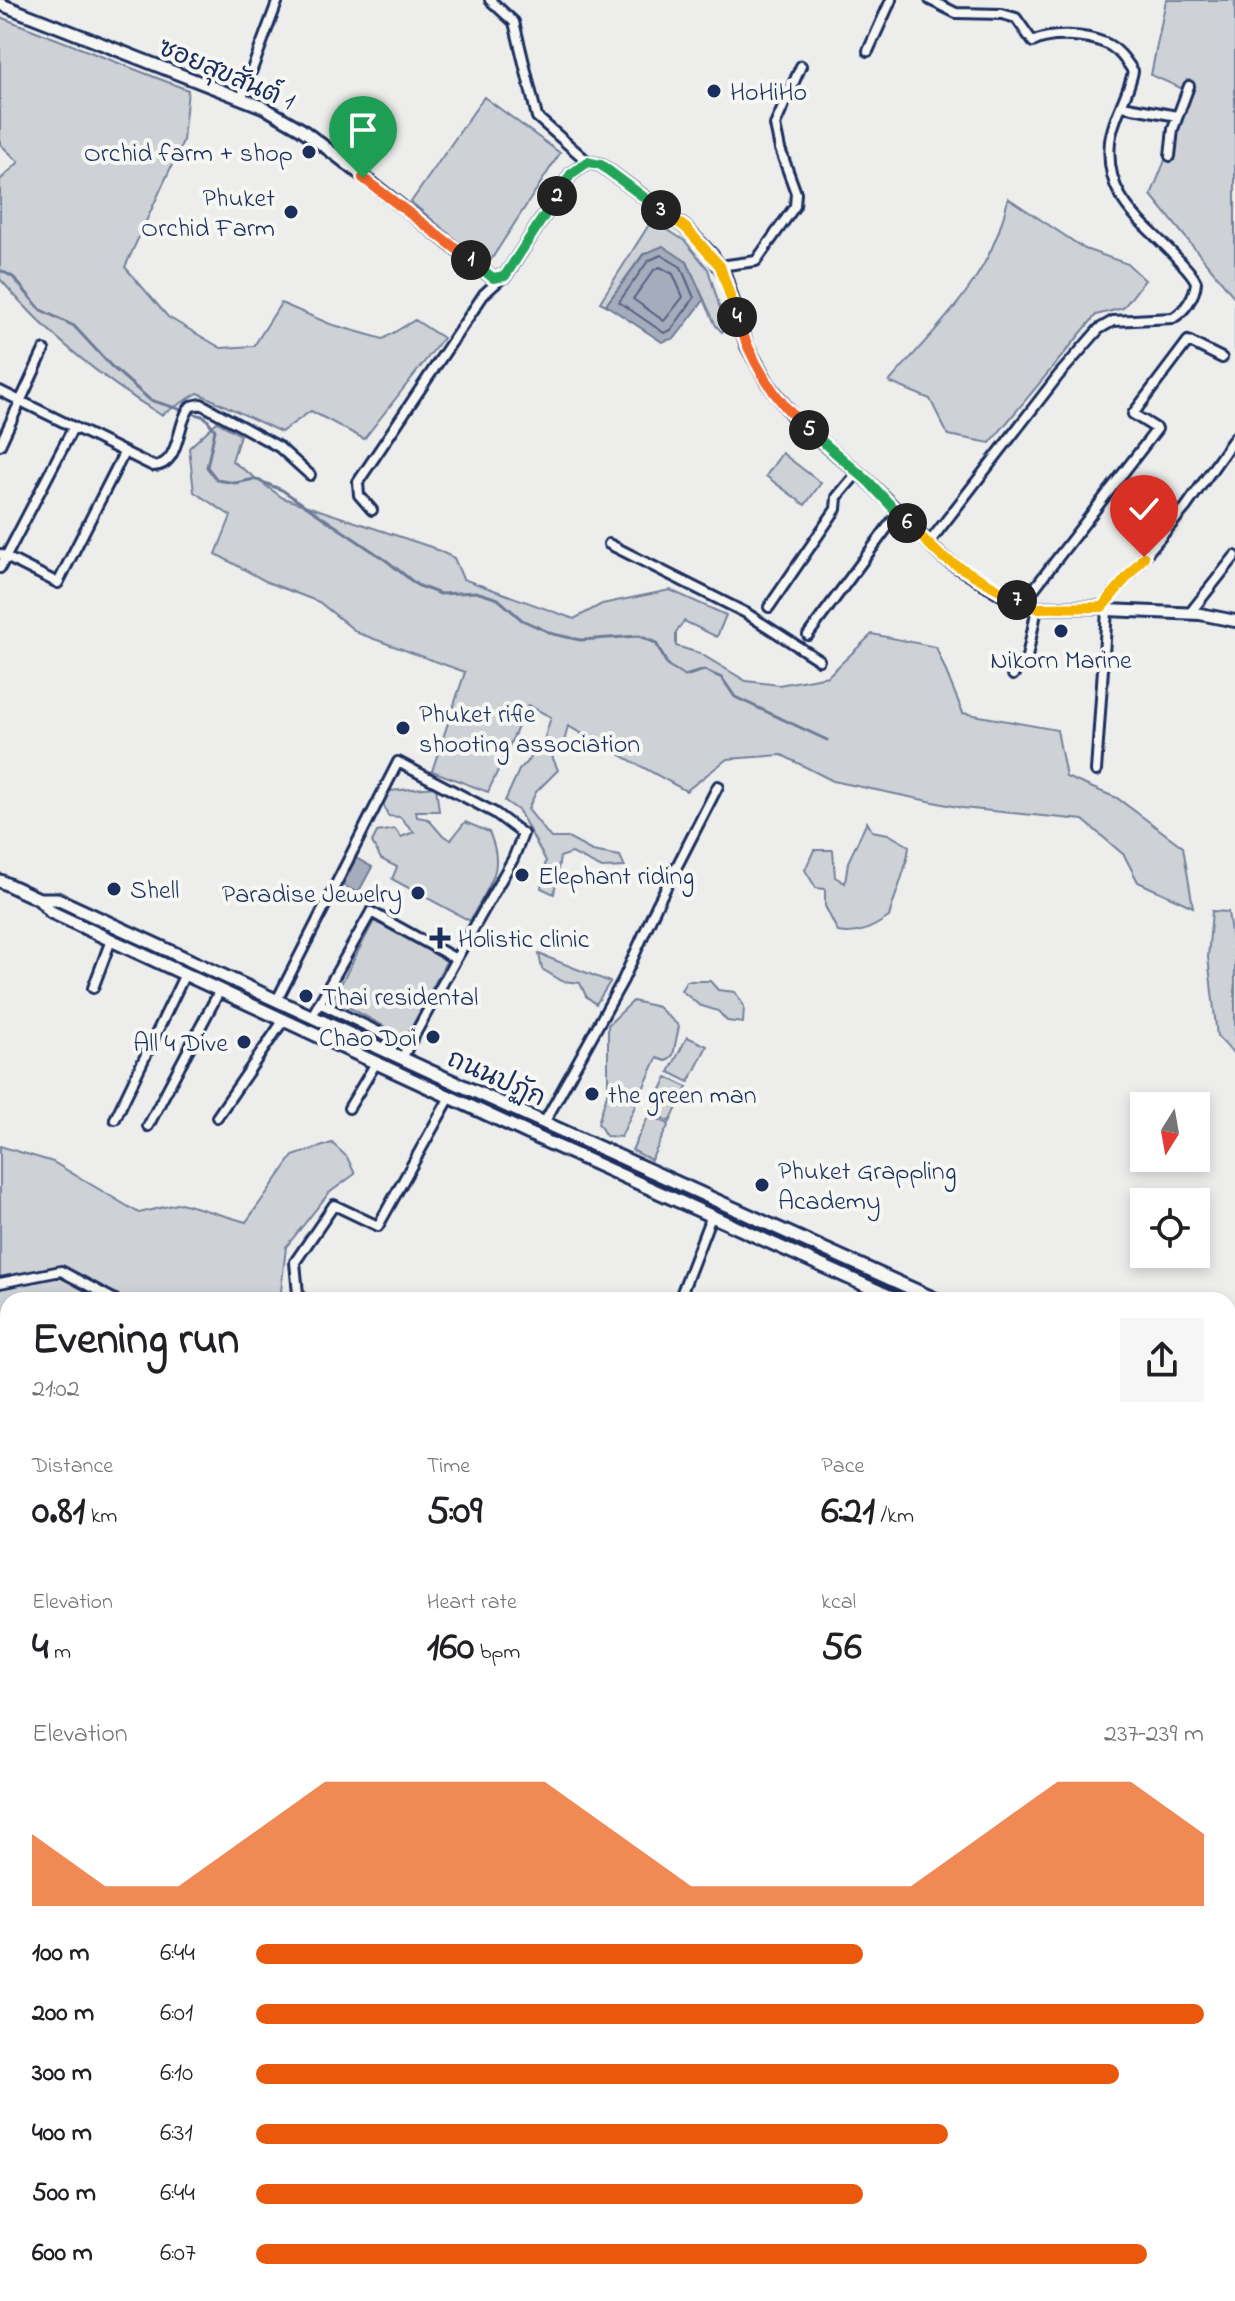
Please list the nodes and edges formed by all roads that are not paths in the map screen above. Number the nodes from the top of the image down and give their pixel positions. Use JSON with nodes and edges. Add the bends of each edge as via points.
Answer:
{"nodes":[{"id":1,"x":278,"y":0,"type":"edge"},
{"id":2,"x":490,"y":0,"type":"edge"},
{"id":3,"x":891,"y":0,"type":"edge"},
{"id":4,"x":930,"y":0,"type":"edge"},
{"id":5,"x":0,"y":4,"type":"edge"},
{"id":6,"x":868,"y":51,"type":"dead end"},
{"id":7,"x":801,"y":66,"type":"dead end"},
{"id":8,"x":1189,"y":86,"type":"dead end"},
{"id":9,"x":241,"y":99,"type":"junction"},
{"id":10,"x":1122,"y":106,"type":"junction"},
{"id":11,"x":1177,"y":116,"type":"junction"},
{"id":12,"x":1170,"y":156,"type":"dead end"},
{"id":13,"x":588,"y":162,"type":"junction"},
{"id":14,"x":720,"y":266,"type":"junction"},
{"id":15,"x":505,"y":276,"type":"junction"},
{"id":16,"x":44,"y":350,"type":"dead end"},
{"id":17,"x":1222,"y":358,"type":"dead end"},
{"id":18,"x":0,"y":391,"type":"edge"},
{"id":19,"x":22,"y":402,"type":"junction"},
{"id":20,"x":73,"y":428,"type":"junction"},
{"id":21,"x":1235,"y":437,"type":"edge"},
{"id":22,"x":0,"y":445,"type":"edge"},
{"id":23,"x":124,"y":453,"type":"junction"},
{"id":24,"x":858,"y":472,"type":"junction"},
{"id":25,"x":310,"y":475,"type":"dead end"},
{"id":26,"x":372,"y":510,"type":"dead end"},
{"id":27,"x":898,"y":513,"type":"junction"},
{"id":28,"x":609,"y":544,"type":"dead end"},
{"id":29,"x":928,"y":544,"type":"junction"},
{"id":30,"x":3,"y":556,"type":"edge"},
{"id":31,"x":1235,"y":556,"type":"edge"},
{"id":32,"x":0,"y":568,"type":"edge"},
{"id":33,"x":1023,"y":603,"type":"junction"},
{"id":34,"x":769,"y":607,"type":"dead end"},
{"id":35,"x":1037,"y":608,"type":"junction"},
{"id":36,"x":1104,"y":608,"type":"junction"},
{"id":37,"x":1190,"y":613,"type":"junction"},
{"id":38,"x":1235,"y":621,"type":"edge"},
{"id":39,"x":808,"y":635,"type":"dead end"},
{"id":40,"x":819,"y":660,"type":"dead end"},
{"id":41,"x":1013,"y":675,"type":"dead end"},
{"id":42,"x":1096,"y":771,"type":"dead end"},
{"id":43,"x":718,"y":786,"type":"dead end"},
{"id":44,"x":0,"y":881,"type":"edge"},
{"id":45,"x":39,"y":899,"type":"junction"},
{"id":46,"x":111,"y":940,"type":"junction"},
{"id":47,"x":456,"y":959,"type":"junction"},
{"id":48,"x":185,"y":974,"type":"junction"},
{"id":49,"x":93,"y":988,"type":"dead end"},
{"id":50,"x":220,"y":990,"type":"junction"},
{"id":51,"x":277,"y":1000,"type":"junction"},
{"id":52,"x":319,"y":1003,"type":"junction"},
{"id":53,"x":312,"y":1016,"type":"junction"},
{"id":54,"x":283,"y":1021,"type":"junction"},
{"id":55,"x":408,"y":1046,"type":"junction"},
{"id":56,"x":402,"y":1058,"type":"junction"},
{"id":57,"x":376,"y":1063,"type":"junction"},
{"id":58,"x":450,"y":1097,"type":"junction"},
{"id":59,"x":349,"y":1108,"type":"dead end"},
{"id":60,"x":217,"y":1117,"type":"dead end"},
{"id":61,"x":115,"y":1119,"type":"dead end"},
{"id":62,"x":544,"y":1123,"type":"junction"},
{"id":63,"x":148,"y":1126,"type":"dead end"},
{"id":64,"x":744,"y":1213,"type":"junction"},
{"id":65,"x":712,"y":1214,"type":"junction"},
{"id":66,"x":738,"y":1227,"type":"junction"},
{"id":67,"x":0,"y":1283,"type":"edge"},
{"id":68,"x":100,"y":1292,"type":"edge"},
{"id":69,"x":298,"y":1292,"type":"edge"},
{"id":70,"x":682,"y":1292,"type":"edge"},
{"id":71,"x":880,"y":1292,"type":"edge"},
{"id":72,"x":919,"y":1292,"type":"edge"}],
"edges":[{"from":1,"to":9,"type":"street"},
{"from":2,"to":13,"type":"street","via":[[514,22],[537,117]]},
{"from":3,"to":6,"type":"street"},
{"from":4,"to":10,"type":"street","via":[[956,13],[1016,18],[1033,42],[1049,36],[1104,42],[1124,56],[1133,71]]},
{"from":5,"to":9,"type":"street","name":"ซอยสุขสันต์ 1"},
{"from":7,"to":14,"type":"street","via":[[775,125],[796,193],[795,206],[756,261]]},
{"from":8,"to":11,"type":"street"},
{"from":9,"to":15,"type":"street","name":"ซอยสุขสันต์ 1","via":[[301,129],[493,278]]},
{"from":10,"to":11,"type":"street"},
{"from":10,"to":29,"type":"street","via":[[1110,145],[1115,188],[1128,209],[1195,277],[1195,291],[1173,318],[1113,321],[1099,329]]},
{"from":11,"to":12,"type":"street"},
{"from":13,"to":14,"type":"street","via":[[601,165],[686,228]]},
{"from":13,"to":15,"type":"street","via":[[571,174]]},
{"from":14,"to":24,"type":"street","via":[[747,346],[767,382],[795,419]]},
{"from":15,"to":26,"type":"street","via":[[484,294],[358,482],[359,495]]},
{"from":16,"to":19,"type":"street"},
{"from":17,"to":33,"type":"street","via":[[1188,341],[1133,414],[1157,429]]},
{"from":18,"to":19,"type":"street"},
{"from":19,"to":20,"type":"street"},
{"from":19,"to":22,"type":"street"},
{"from":20,"to":23,"type":"street"},
{"from":20,"to":30,"type":"street"},
{"from":21,"to":36,"type":"street"},
{"from":23,"to":25,"type":"street","via":[[161,466],[172,455],[186,410],[201,404],[279,447]]},
{"from":23,"to":30,"type":"street","via":[[58,583]]},
{"from":24,"to":27,"type":"street"},
{"from":24,"to":34,"type":"street"},
{"from":27,"to":29,"type":"street"},
{"from":27,"to":39,"type":"street"},
{"from":28,"to":40,"type":"street","via":[[746,613]]},
{"from":29,"to":33,"type":"street"},
{"from":30,"to":32,"type":"street"},
{"from":31,"to":37,"type":"street"},
{"from":33,"to":35,"type":"street"},
{"from":35,"to":36,"type":"street"},
{"from":35,"to":41,"type":"street","via":[[1027,657]]},
{"from":36,"to":37,"type":"street"},
{"from":36,"to":42,"type":"street"},
{"from":37,"to":38,"type":"street"},
{"from":43,"to":62,"type":"street","via":[[623,980]]},
{"from":44,"to":45,"type":"main road","name":"ถนนปฏัก"},
{"from":45,"to":46,"type":"main road","name":"ถนนปฏัก","via":[[51,912]]},
{"from":45,"to":51,"type":"main road","name":"ถนนปฏัก","via":[[57,899]]},
{"from":46,"to":48,"type":"main road","name":"ถนนปฏัก"},
{"from":46,"to":49,"type":"street"},
{"from":47,"to":51,"type":"street","via":[[523,834],[495,813],[398,762]]},
{"from":47,"to":52,"type":"street","via":[[371,912]]},
{"from":47,"to":55,"type":"street"},
{"from":48,"to":50,"type":"main road","name":"ถนนปฏัก"},
{"from":48,"to":61,"type":"street"},
{"from":50,"to":54,"type":"main road","name":"ถนนปฏัก"},
{"from":50,"to":63,"type":"street"},
{"from":51,"to":53,"type":"main road","name":"ถนนปฏัก"},
{"from":52,"to":53,"type":"street"},
{"from":52,"to":55,"type":"street"},
{"from":53,"to":56,"type":"main road","name":"ถนนปฏัก"},
{"from":54,"to":57,"type":"main road","name":"ถนนปฏัก"},
{"from":54,"to":60,"type":"street"},
{"from":55,"to":56,"type":"street"},
{"from":56,"to":62,"type":"main road","name":"ถนนปฏัก"},
{"from":57,"to":58,"type":"main road","name":"ถนนปฏัก"},
{"from":57,"to":59,"type":"street"},
{"from":58,"to":65,"type":"main road","name":"ถนนปฏัก"},
{"from":58,"to":69,"type":"street","via":[[378,1226],[334,1205],[295,1262]]},
{"from":62,"to":64,"type":"main road","name":"ถนนปฏัก"},
{"from":64,"to":66,"type":"main road"},
{"from":64,"to":72,"type":"main road","name":"ถนนปฏัก"},
{"from":65,"to":66,"type":"main road","name":"ถนนปฏัก"},
{"from":65,"to":70,"type":"street"},
{"from":66,"to":71,"type":"main road","name":"ถนนปฏัก"},
{"from":67,"to":68,"type":"street","via":[[61,1271]]}]}
